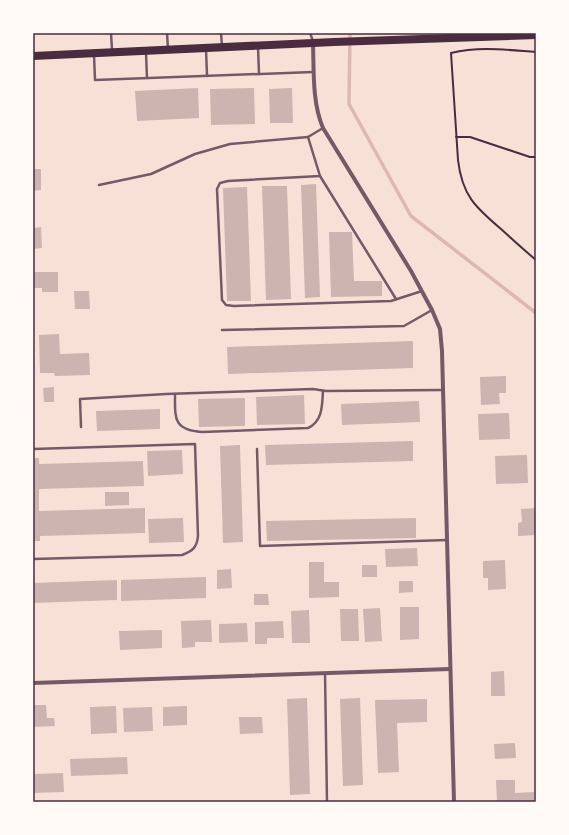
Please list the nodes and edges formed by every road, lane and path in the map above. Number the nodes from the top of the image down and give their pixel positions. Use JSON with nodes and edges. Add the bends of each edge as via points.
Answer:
{"nodes":[{"id":1,"x":111,"y":33,"type":"edge"},
{"id":2,"x":167,"y":33,"type":"edge"},
{"id":3,"x":221,"y":33,"type":"edge"},
{"id":4,"x":310,"y":33,"type":"edge"},
{"id":5,"x":536,"y":35,"type":"edge"},
{"id":6,"x":442,"y":36,"type":"edge"},
{"id":7,"x":313,"y":43,"type":"junction"},
{"id":8,"x":258,"y":46,"type":"junction"},
{"id":9,"x":222,"y":47,"type":"junction"},
{"id":10,"x":206,"y":48,"type":"junction"},
{"id":11,"x":168,"y":50,"type":"junction"},
{"id":12,"x":146,"y":51,"type":"junction"},
{"id":13,"x":112,"y":52,"type":"junction"},
{"id":14,"x":536,"y":52,"type":"edge"},
{"id":15,"x":94,"y":53,"type":"junction"},
{"id":16,"x":33,"y":56,"type":"edge"},
{"id":17,"x":314,"y":72,"type":"junction"},
{"id":18,"x":259,"y":74,"type":"junction"},
{"id":19,"x":207,"y":76,"type":"junction"},
{"id":20,"x":147,"y":78,"type":"junction"},
{"id":21,"x":323,"y":128,"type":"junction"},
{"id":22,"x":308,"y":137,"type":"junction"},
{"id":23,"x":456,"y":137,"type":"junction"},
{"id":24,"x":536,"y":157,"type":"edge"},
{"id":25,"x":320,"y":176,"type":"junction"},
{"id":26,"x":99,"y":185,"type":"dead end"},
{"id":27,"x":536,"y":260,"type":"edge"},
{"id":28,"x":422,"y":291,"type":"junction"},
{"id":29,"x":396,"y":299,"type":"junction"},
{"id":30,"x":432,"y":310,"type":"junction"},
{"id":31,"x":222,"y":330,"type":"dead end"},
{"id":32,"x":443,"y":390,"type":"junction"},
{"id":33,"x":323,"y":391,"type":"junction"},
{"id":34,"x":175,"y":394,"type":"junction"},
{"id":35,"x":81,"y":427,"type":"dead end"},
{"id":36,"x":33,"y":449,"type":"edge"},
{"id":37,"x":257,"y":449,"type":"dead end"},
{"id":38,"x":447,"y":540,"type":"junction"},
{"id":39,"x":33,"y":559,"type":"edge"},
{"id":40,"x":450,"y":669,"type":"junction"},
{"id":41,"x":325,"y":673,"type":"junction"},
{"id":42,"x":33,"y":683,"type":"edge"},
{"id":43,"x":327,"y":802,"type":"edge"},
{"id":44,"x":454,"y":802,"type":"edge"}],
"edges":[{"from":1,"to":13,"type":"lane"},
{"from":2,"to":11,"type":"lane"},
{"from":3,"to":9,"type":"lane"},
{"from":4,"to":7,"type":"lane"},
{"from":5,"to":6,"type":"main road"},
{"from":6,"to":7,"type":"main road"},
{"from":7,"to":8,"type":"main road"},
{"from":7,"to":17,"type":"street"},
{"from":8,"to":9,"type":"main road"},
{"from":8,"to":18,"type":"lane"},
{"from":9,"to":10,"type":"main road"},
{"from":10,"to":11,"type":"main road"},
{"from":10,"to":19,"type":"lane"},
{"from":11,"to":12,"type":"main road"},
{"from":12,"to":13,"type":"main road"},
{"from":12,"to":20,"type":"lane"},
{"from":13,"to":15,"type":"main road"},
{"from":14,"to":23,"type":"path","via":[[496,49],[452,53]]},
{"from":15,"to":16,"type":"main road"},
{"from":15,"to":20,"type":"lane","via":[[95,80]]},
{"from":17,"to":18,"type":"lane"},
{"from":17,"to":21,"type":"street","via":[[315,99]]},
{"from":18,"to":19,"type":"lane"},
{"from":19,"to":20,"type":"lane"},
{"from":21,"to":22,"type":"lane"},
{"from":21,"to":28,"type":"street"},
{"from":22,"to":25,"type":"lane"},
{"from":22,"to":26,"type":"lane","via":[[230,144],[195,154],[151,174]]},
{"from":23,"to":24,"type":"path","via":[[470,137]]},
{"from":23,"to":27,"type":"path","via":[[460,174],[471,199],[478,209]]},
{"from":25,"to":29,"type":"lane"},
{"from":25,"to":29,"type":"lane","via":[[220,183],[217,189],[222,300],[226,305],[234,306]]},
{"from":28,"to":29,"type":"lane"},
{"from":28,"to":30,"type":"street"},
{"from":30,"to":31,"type":"lane","via":[[404,326]]},
{"from":30,"to":32,"type":"street","via":[[441,337]]},
{"from":32,"to":33,"type":"lane"},
{"from":32,"to":38,"type":"street"},
{"from":33,"to":34,"type":"lane","via":[[313,389]]},
{"from":33,"to":34,"type":"lane","via":[[321,411],[314,426],[202,432],[183,428],[177,421]]},
{"from":34,"to":35,"type":"lane","via":[[80,399]]},
{"from":36,"to":39,"type":"lane","via":[[195,444],[198,536],[194,548],[182,556]]},
{"from":37,"to":38,"type":"lane","via":[[260,546]]},
{"from":38,"to":40,"type":"street"},
{"from":40,"to":41,"type":"street"},
{"from":40,"to":44,"type":"street"},
{"from":41,"to":42,"type":"street"},
{"from":41,"to":43,"type":"lane"}]}
